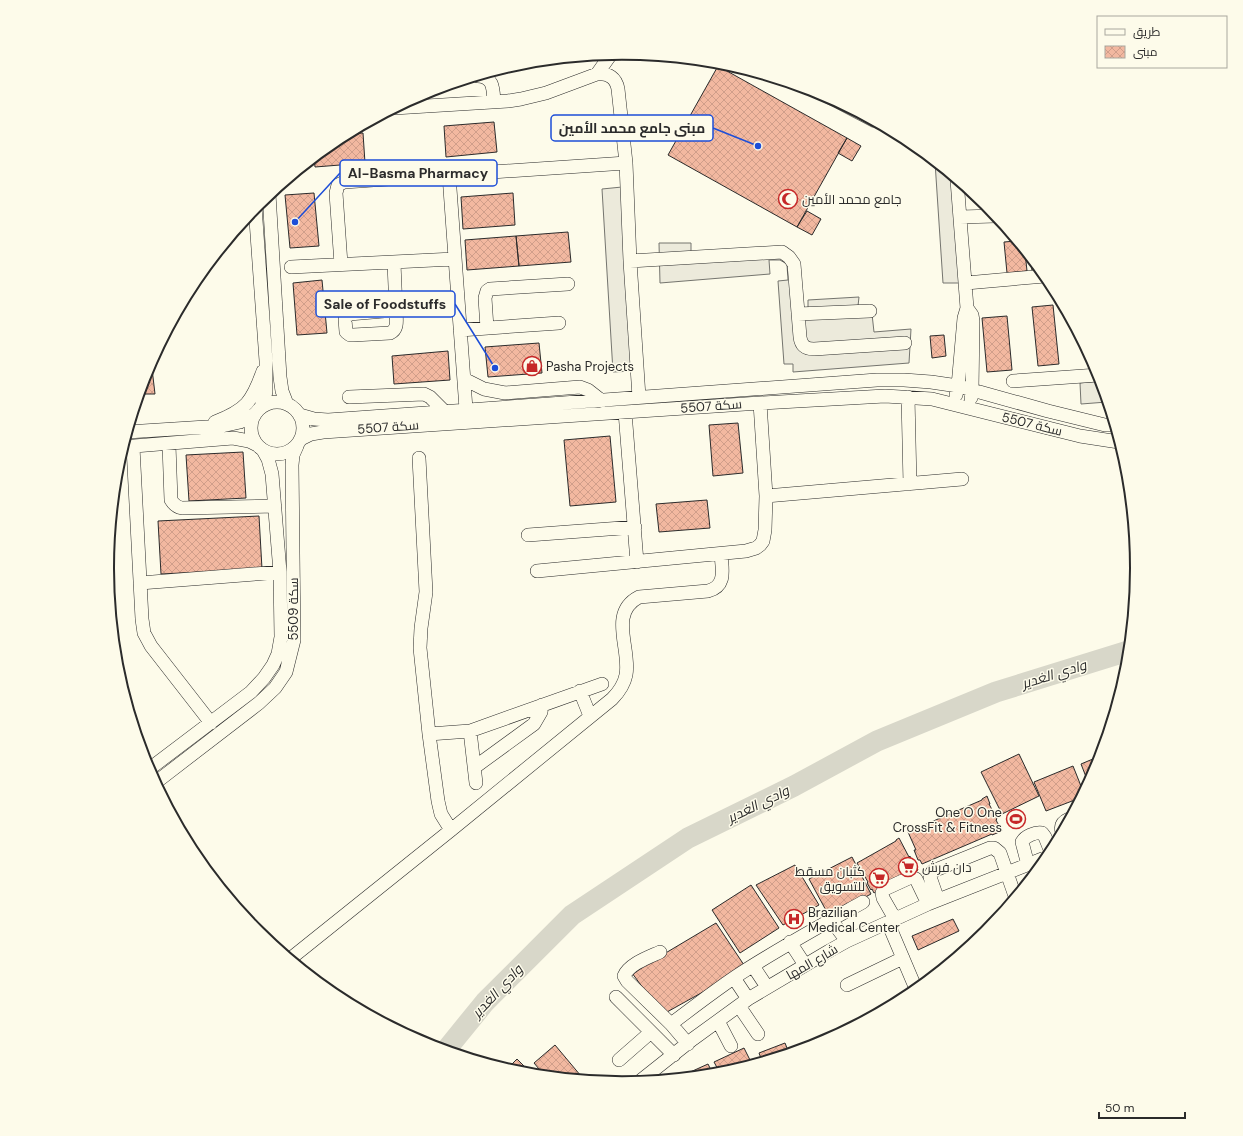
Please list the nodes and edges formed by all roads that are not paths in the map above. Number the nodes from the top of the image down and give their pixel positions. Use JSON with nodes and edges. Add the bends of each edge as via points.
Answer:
{"nodes":[{"id":1,"x":607,"y":60,"type":"edge"},
{"id":2,"x":597,"y":74,"type":"junction"},
{"id":3,"x":486,"y":78,"type":"edge"},
{"id":4,"x":494,"y":102,"type":"junction"},
{"id":5,"x":408,"y":107,"type":"edge"},
{"id":6,"x":626,"y":163,"type":"junction"},
{"id":7,"x":449,"y":175,"type":"junction"},
{"id":8,"x":958,"y":187,"type":"edge"},
{"id":9,"x":269,"y":202,"type":"edge"},
{"id":10,"x":988,"y":216,"type":"edge"},
{"id":11,"x":255,"y":217,"type":"edge"},
{"id":12,"x":960,"y":218,"type":"junction"},
{"id":13,"x":454,"y":259,"type":"junction"},
{"id":14,"x":630,"y":261,"type":"junction"},
{"id":15,"x":394,"y":262,"type":"junction"},
{"id":16,"x":341,"y":264,"type":"junction"},
{"id":17,"x":290,"y":266,"type":"dead end"},
{"id":18,"x":1037,"y":277,"type":"edge"},
{"id":19,"x":966,"y":282,"type":"junction"},
{"id":20,"x":568,"y":284,"type":"dead end"},
{"id":21,"x":967,"y":308,"type":"junction"},
{"id":22,"x":396,"y":310,"type":"dead end"},
{"id":23,"x":870,"y":311,"type":"dead end"},
{"id":24,"x":798,"y":314,"type":"junction"},
{"id":25,"x":559,"y":323,"type":"dead end"},
{"id":26,"x":487,"y":328,"type":"junction"},
{"id":27,"x":460,"y":330,"type":"junction"},
{"id":28,"x":905,"y":343,"type":"dead end"},
{"id":29,"x":266,"y":361,"type":"junction"},
{"id":30,"x":1091,"y":375,"type":"edge"},
{"id":31,"x":464,"y":380,"type":"junction"},
{"id":32,"x":1014,"y":381,"type":"dead end"},
{"id":33,"x":958,"y":386,"type":"junction"},
{"id":34,"x":972,"y":390,"type":"junction"},
{"id":35,"x":349,"y":397,"type":"dead end"},
{"id":36,"x":908,"y":397,"type":"junction"},
{"id":37,"x":639,"y":398,"type":"junction"},
{"id":38,"x":602,"y":401,"type":"junction"},
{"id":39,"x":760,"y":403,"type":"junction"},
{"id":40,"x":287,"y":404,"type":"junction"},
{"id":41,"x":954,"y":404,"type":"junction"},
{"id":42,"x":969,"y":408,"type":"junction"},
{"id":43,"x":466,"y":409,"type":"junction"},
{"id":44,"x":258,"y":410,"type":"junction"},
{"id":45,"x":444,"y":411,"type":"junction"},
{"id":46,"x":625,"y":412,"type":"junction"},
{"id":47,"x":300,"y":415,"type":"junction"},
{"id":48,"x":1108,"y":424,"type":"edge"},
{"id":49,"x":200,"y":428,"type":"junction"},
{"id":50,"x":132,"y":432,"type":"edge"},
{"id":51,"x":1113,"y":441,"type":"edge"},
{"id":52,"x":299,"y":443,"type":"junction"},
{"id":53,"x":169,"y":444,"type":"junction"},
{"id":54,"x":128,"y":447,"type":"edge"},
{"id":55,"x":260,"y":447,"type":"junction"},
{"id":56,"x":128,"y":448,"type":"edge"},
{"id":57,"x":419,"y":458,"type":"dead end"},
{"id":58,"x":962,"y":479,"type":"dead end"},
{"id":59,"x":910,"y":484,"type":"junction"},
{"id":60,"x":766,"y":496,"type":"junction"},
{"id":61,"x":275,"y":506,"type":"junction"},
{"id":62,"x":635,"y":528,"type":"junction"},
{"id":63,"x":528,"y":535,"type":"dead end"},
{"id":64,"x":721,"y":554,"type":"junction"},
{"id":65,"x":637,"y":562,"type":"junction"},
{"id":66,"x":538,"y":571,"type":"dead end"},
{"id":67,"x":280,"y":572,"type":"junction"},
{"id":68,"x":140,"y":583,"type":"junction"},
{"id":69,"x":602,"y":684,"type":"dead end"},
{"id":70,"x":580,"y":691,"type":"junction"},
{"id":71,"x":542,"y":705,"type":"junction"},
{"id":72,"x":590,"y":716,"type":"junction"},
{"id":73,"x":211,"y":722,"type":"junction"},
{"id":74,"x":470,"y":731,"type":"junction"},
{"id":75,"x":429,"y":734,"type":"junction"},
{"id":76,"x":154,"y":766,"type":"edge"},
{"id":77,"x":475,"y":767,"type":"junction"},
{"id":78,"x":160,"y":779,"type":"edge"},
{"id":79,"x":476,"y":784,"type":"dead end"},
{"id":80,"x":451,"y":830,"type":"junction"},
{"id":81,"x":1048,"y":844,"type":"edge"},
{"id":82,"x":1036,"y":862,"type":"edge"},
{"id":83,"x":1028,"y":865,"type":"junction"},
{"id":84,"x":1008,"y":872,"type":"junction"},
{"id":85,"x":1013,"y":891,"type":"edge"},
{"id":86,"x":863,"y":902,"type":"dead end"},
{"id":87,"x":933,"y":902,"type":"junction"},
{"id":88,"x":831,"y":920,"type":"junction"},
{"id":89,"x":892,"y":921,"type":"junction"},
{"id":90,"x":847,"y":941,"type":"junction"},
{"id":91,"x":790,"y":942,"type":"junction"},
{"id":92,"x":660,"y":952,"type":"dead end"},
{"id":93,"x":294,"y":956,"type":"edge"},
{"id":94,"x":902,"y":958,"type":"junction"},
{"id":95,"x":805,"y":965,"type":"junction"},
{"id":96,"x":753,"y":966,"type":"junction"},
{"id":97,"x":734,"y":978,"type":"junction"},
{"id":98,"x":913,"y":983,"type":"edge"},
{"id":99,"x":847,"y":985,"type":"dead end"},
{"id":100,"x":767,"y":987,"type":"junction"},
{"id":101,"x":616,"y":997,"type":"dead end"},
{"id":102,"x":743,"y":1003,"type":"junction"},
{"id":103,"x":718,"y":1021,"type":"junction"},
{"id":104,"x":671,"y":1024,"type":"junction"},
{"id":105,"x":651,"y":1032,"type":"junction"},
{"id":106,"x":758,"y":1034,"type":"dead end"},
{"id":107,"x":688,"y":1044,"type":"junction"},
{"id":108,"x":731,"y":1046,"type":"dead end"},
{"id":109,"x":674,"y":1055,"type":"junction"},
{"id":110,"x":619,"y":1060,"type":"dead end"},
{"id":111,"x":648,"y":1075,"type":"edge"}],
"edges":[{"from":1,"to":2,"type":"street"},
{"from":2,"to":4,"type":"street","via":[[534,96]]},
{"from":2,"to":6,"type":"street","via":[[609,75],[617,84]]},
{"from":3,"to":4,"type":"street","via":[[491,83]]},
{"from":4,"to":5,"type":"street"},
{"from":6,"to":7,"type":"street"},
{"from":6,"to":14,"type":"street"},
{"from":7,"to":13,"type":"street"},
{"from":7,"to":16,"type":"street","via":[[344,182],[338,185],[336,193]]},
{"from":8,"to":12,"type":"street"},
{"from":9,"to":40,"type":"street","via":[[280,377]]},
{"from":10,"to":12,"type":"street"},
{"from":11,"to":29,"type":"street"},
{"from":12,"to":19,"type":"street"},
{"from":13,"to":15,"type":"street"},
{"from":13,"to":27,"type":"street"},
{"from":14,"to":24,"type":"street","via":[[782,252],[794,264]]},
{"from":14,"to":37,"type":"street"},
{"from":15,"to":16,"type":"street"},
{"from":15,"to":22,"type":"street"},
{"from":16,"to":17,"type":"street"},
{"from":18,"to":19,"type":"street"},
{"from":19,"to":21,"type":"street"},
{"from":20,"to":26,"type":"street","via":[[490,289],[485,298]]},
{"from":21,"to":33,"type":"street"},
{"from":21,"to":34,"type":"street","via":[[974,321]]},
{"from":23,"to":24,"type":"street"},
{"from":24,"to":28,"type":"street","via":[[800,342],[808,349]]},
{"from":25,"to":26,"type":"street"},
{"from":26,"to":27,"type":"street"},
{"from":27,"to":31,"type":"street"},
{"from":29,"to":44,"type":"street","via":[[266,392]]},
{"from":29,"to":49,"type":"street","via":[[255,392],[248,402],[229,417]]},
{"from":30,"to":32,"type":"street"},
{"from":31,"to":38,"type":"street","via":[[484,390],[505,393],[580,387]]},
{"from":31,"to":43,"type":"street"},
{"from":33,"to":34,"type":"street","name":"سكة 5507"},
{"from":33,"to":37,"type":"street","name":"سكة 5507","via":[[877,380]]},
{"from":33,"to":41,"type":"street"},
{"from":34,"to":42,"type":"street"},
{"from":34,"to":48,"type":"street","name":"سكة 5507","via":[[1070,417]]},
{"from":35,"to":45,"type":"street","via":[[424,394]]},
{"from":36,"to":39,"type":"street","name":"سكة 5507"},
{"from":36,"to":41,"type":"street","name":"سكة 5507"},
{"from":36,"to":59,"type":"street"},
{"from":37,"to":38,"type":"street","name":"سكة 5507"},
{"from":38,"to":43,"type":"street","name":"سكة 5507"},
{"from":39,"to":46,"type":"street","name":"سكة 5507"},
{"from":39,"to":60,"type":"street"},
{"from":40,"to":44,"type":"street","via":[[269,403]]},
{"from":40,"to":47,"type":"street"},
{"from":41,"to":42,"type":"street","name":"سكة 5507"},
{"from":42,"to":51,"type":"street","name":"سكة 5507","via":[[1080,436]]},
{"from":43,"to":45,"type":"street","name":"سكة 5507"},
{"from":44,"to":49,"type":"street","via":[[248,419],[231,425]]},
{"from":44,"to":55,"type":"street","via":[[252,421],[251,430]]},
{"from":45,"to":47,"type":"street","name":"سكة 5507","via":[[328,420]]},
{"from":46,"to":52,"type":"street","name":"سكة 5507","via":[[323,432],[311,434]]},
{"from":46,"to":62,"type":"street"},
{"from":47,"to":52,"type":"street","via":[[304,432]]},
{"from":49,"to":50,"type":"street"},
{"from":52,"to":55,"type":"street","via":[[284,454],[269,453]]},
{"from":52,"to":78,"type":"street","name":"سكة 5509","via":[[293,455],[292,465],[294,640],[286,672],[275,688],[259,703]]},
{"from":53,"to":54,"type":"street"},
{"from":53,"to":55,"type":"street","via":[[233,438]]},
{"from":53,"to":61,"type":"street","via":[[171,500],[178,507]]},
{"from":55,"to":61,"type":"street","name":"سكة 5509","via":[[268,460],[272,474]]},
{"from":56,"to":68,"type":"street"},
{"from":57,"to":75,"type":"street","via":[[426,592],[420,643]]},
{"from":58,"to":59,"type":"street"},
{"from":59,"to":60,"type":"street"},
{"from":60,"to":64,"type":"street","via":[[765,536],[760,545],[751,551]]},
{"from":61,"to":67,"type":"street","name":"سكة 5509"},
{"from":62,"to":63,"type":"street"},
{"from":62,"to":65,"type":"street"},
{"from":64,"to":65,"type":"street"},
{"from":64,"to":72,"type":"street","via":[[722,578],[715,588],[708,591],[639,598],[630,604],[623,614],[622,621],[627,668],[624,683],[616,694]]},
{"from":65,"to":66,"type":"street"},
{"from":67,"to":68,"type":"street"},
{"from":67,"to":73,"type":"street","name":"سكة 5509","via":[[281,637],[278,654],[264,678],[251,692]]},
{"from":68,"to":73,"type":"street","via":[[143,626],[147,640]]},
{"from":69,"to":70,"type":"street"},
{"from":70,"to":71,"type":"street"},
{"from":70,"to":72,"type":"street"},
{"from":71,"to":74,"type":"street"},
{"from":71,"to":77,"type":"street","via":[[534,724]]},
{"from":72,"to":80,"type":"street"},
{"from":73,"to":76,"type":"street","name":"سكة 5509"},
{"from":74,"to":75,"type":"street"},
{"from":74,"to":77,"type":"street"},
{"from":75,"to":80,"type":"street","via":[[439,808]]},
{"from":77,"to":79,"type":"street"},
{"from":80,"to":93,"type":"street"},
{"from":81,"to":83,"type":"street","via":[[1042,833],[1025,838],[1022,842]]},
{"from":82,"to":83,"type":"street","name":"شارع المها"},
{"from":83,"to":84,"type":"street","name":"شارع المها"},
{"from":84,"to":85,"type":"street"},
{"from":84,"to":87,"type":"street","name":"شارع المها"},
{"from":84,"to":87,"type":"street","via":[[998,850],[986,849],[933,871],[930,877]]},
{"from":86,"to":88,"type":"street"},
{"from":87,"to":89,"type":"street","name":"شارع المها"},
{"from":87,"to":89,"type":"street","via":[[912,877],[885,889],[882,893],[883,898]]},
{"from":88,"to":90,"type":"street"},
{"from":88,"to":91,"type":"street"},
{"from":89,"to":90,"type":"street","name":"شارع المها"},
{"from":89,"to":94,"type":"street"},
{"from":90,"to":95,"type":"street","name":"شارع المها"},
{"from":91,"to":95,"type":"street"},
{"from":91,"to":96,"type":"street"},
{"from":92,"to":104,"type":"street","via":[[630,967],[624,976]]},
{"from":94,"to":98,"type":"street"},
{"from":94,"to":99,"type":"street"},
{"from":95,"to":100,"type":"street","name":"شارع المها"},
{"from":96,"to":97,"type":"street"},
{"from":96,"to":100,"type":"street"},
{"from":97,"to":102,"type":"street"},
{"from":97,"to":104,"type":"street"},
{"from":100,"to":102,"type":"street","name":"شارع المها"},
{"from":101,"to":105,"type":"street"},
{"from":102,"to":103,"type":"street","name":"شارع المها"},
{"from":102,"to":106,"type":"street"},
{"from":103,"to":107,"type":"street","name":"شارع المها"},
{"from":103,"to":108,"type":"street"},
{"from":104,"to":107,"type":"street"},
{"from":105,"to":109,"type":"street"},
{"from":105,"to":110,"type":"street"},
{"from":107,"to":109,"type":"street","name":"شارع المها"},
{"from":109,"to":111,"type":"street","name":"شارع المها"}]}
